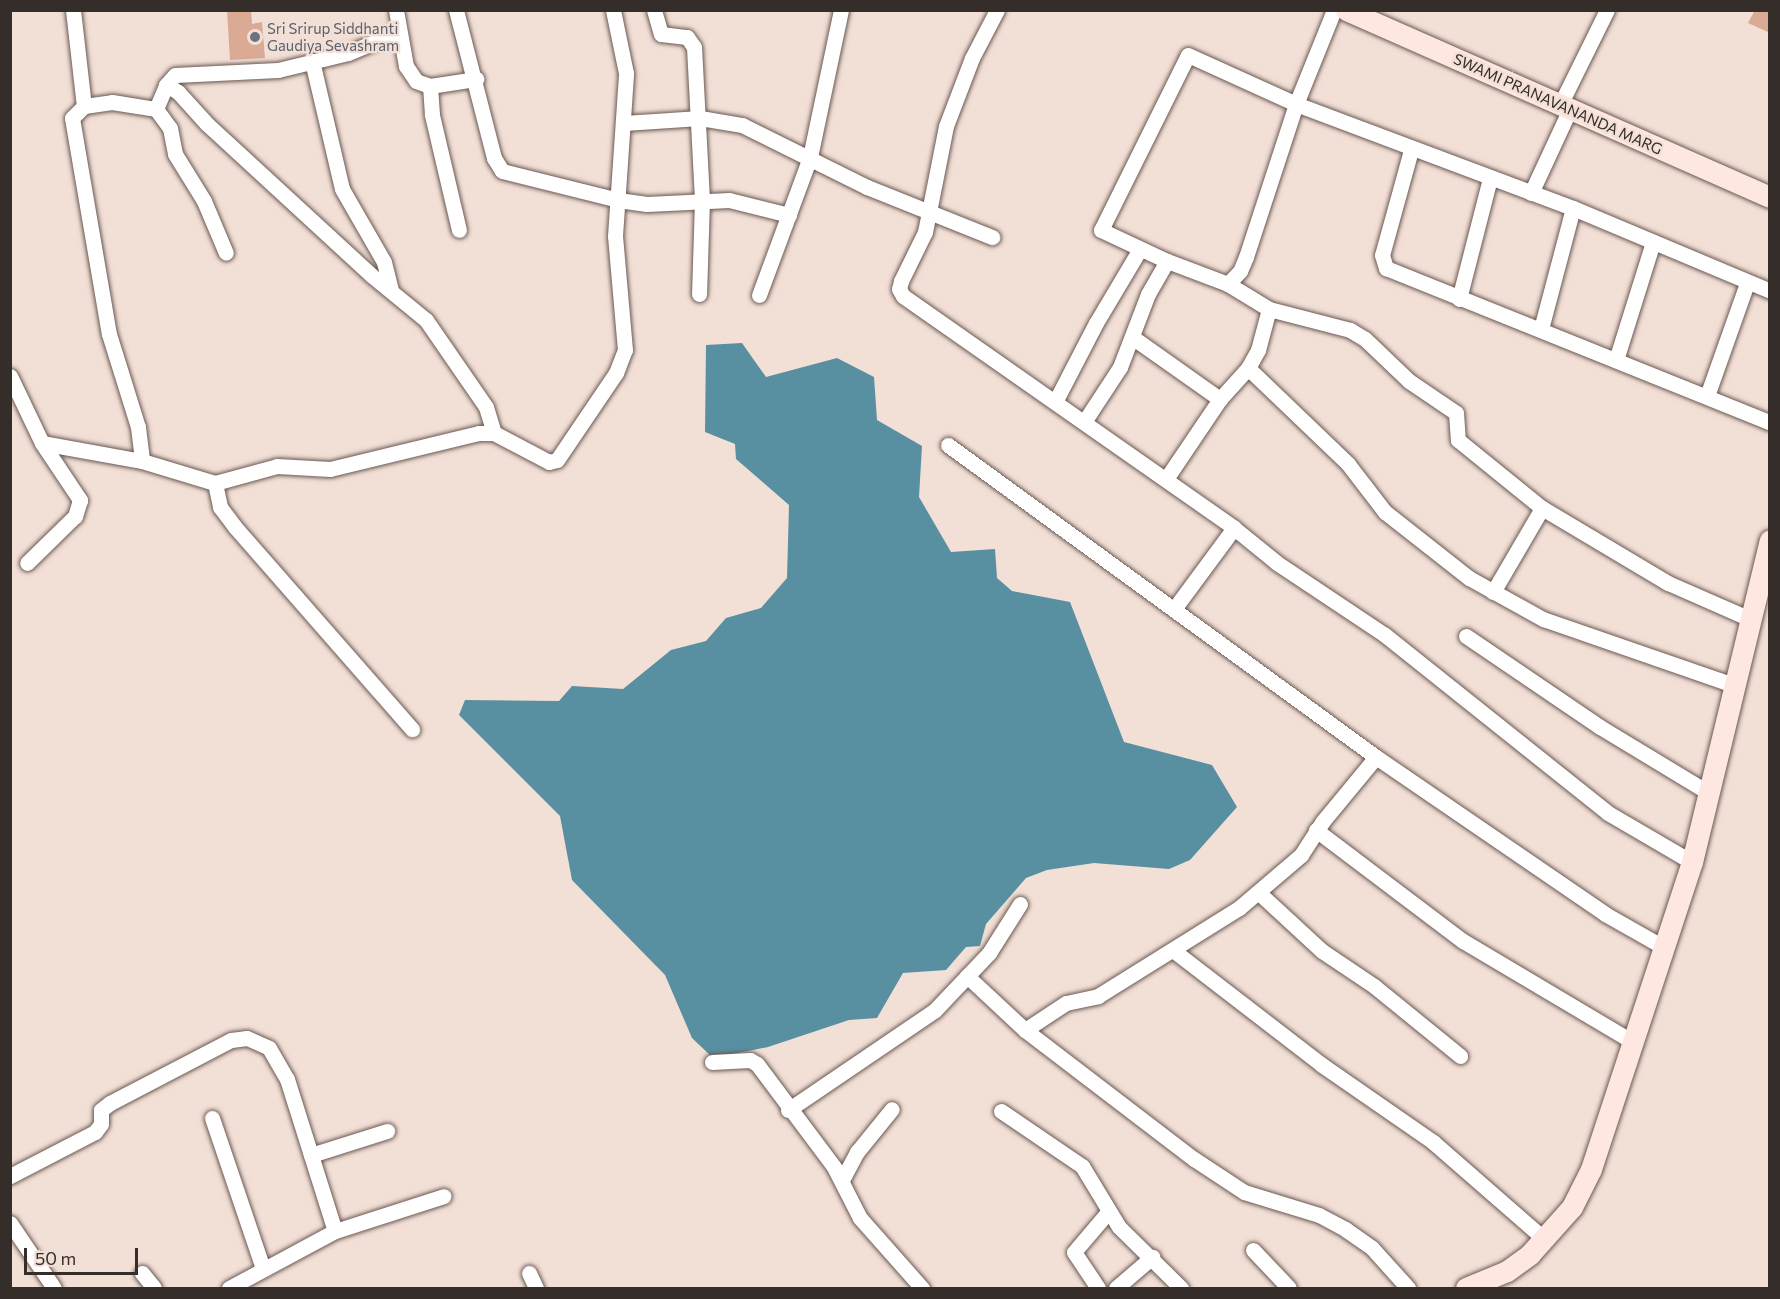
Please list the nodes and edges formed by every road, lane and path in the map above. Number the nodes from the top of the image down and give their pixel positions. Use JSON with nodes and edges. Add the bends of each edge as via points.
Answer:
{"nodes":[{"id":1,"x":73,"y":10,"type":"edge"},
{"id":2,"x":396,"y":10,"type":"edge"},
{"id":3,"x":456,"y":10,"type":"edge"},
{"id":4,"x":613,"y":10,"type":"edge"},
{"id":5,"x":654,"y":10,"type":"edge"},
{"id":6,"x":841,"y":10,"type":"edge"},
{"id":7,"x":997,"y":10,"type":"edge"},
{"id":8,"x":1334,"y":10,"type":"edge"},
{"id":9,"x":1346,"y":10,"type":"edge"},
{"id":10,"x":1607,"y":10,"type":"edge"},
{"id":11,"x":398,"y":32,"type":"junction"},
{"id":12,"x":312,"y":61,"type":"junction"},
{"id":13,"x":476,"y":79,"type":"junction"},
{"id":14,"x":166,"y":85,"type":"junction"},
{"id":15,"x":430,"y":86,"type":"junction"},
{"id":16,"x":1296,"y":104,"type":"junction"},
{"id":17,"x":84,"y":106,"type":"junction"},
{"id":18,"x":1565,"y":107,"type":"junction"},
{"id":19,"x":156,"y":110,"type":"junction"},
{"id":20,"x":700,"y":118,"type":"junction"},
{"id":21,"x":624,"y":123,"type":"junction"},
{"id":22,"x":1412,"y":150,"type":"junction"},
{"id":23,"x":810,"y":157,"type":"junction"},
{"id":24,"x":1490,"y":178,"type":"junction"},
{"id":25,"x":1531,"y":194,"type":"junction"},
{"id":26,"x":1770,"y":197,"type":"edge"},
{"id":27,"x":618,"y":200,"type":"junction"},
{"id":28,"x":702,"y":200,"type":"junction"},
{"id":29,"x":1573,"y":208,"type":"junction"},
{"id":30,"x":929,"y":212,"type":"junction"},
{"id":31,"x":789,"y":215,"type":"junction"},
{"id":32,"x":459,"y":230,"type":"dead end"},
{"id":33,"x":992,"y":237,"type":"dead end"},
{"id":34,"x":1653,"y":242,"type":"junction"},
{"id":35,"x":1140,"y":249,"type":"junction"},
{"id":36,"x":226,"y":253,"type":"dead end"},
{"id":37,"x":1167,"y":261,"type":"junction"},
{"id":38,"x":1747,"y":283,"type":"junction"},
{"id":39,"x":1228,"y":284,"type":"junction"},
{"id":40,"x":391,"y":291,"type":"junction"},
{"id":41,"x":1770,"y":291,"type":"edge"},
{"id":42,"x":699,"y":294,"type":"dead end"},
{"id":43,"x":759,"y":295,"type":"dead end"},
{"id":44,"x":1459,"y":299,"type":"junction"},
{"id":45,"x":1269,"y":309,"type":"junction"},
{"id":46,"x":1541,"y":328,"type":"junction"},
{"id":47,"x":1132,"y":337,"type":"junction"},
{"id":48,"x":1616,"y":360,"type":"junction"},
{"id":49,"x":1248,"y":368,"type":"junction"},
{"id":50,"x":10,"y":376,"type":"edge"},
{"id":51,"x":1707,"y":396,"type":"junction"},
{"id":52,"x":1220,"y":399,"type":"junction"},
{"id":53,"x":1055,"y":402,"type":"junction"},
{"id":54,"x":1084,"y":422,"type":"junction"},
{"id":55,"x":1770,"y":422,"type":"edge"},
{"id":56,"x":494,"y":433,"type":"junction"},
{"id":57,"x":42,"y":443,"type":"junction"},
{"id":58,"x":948,"y":446,"type":"dead end"},
{"id":59,"x":141,"y":461,"type":"junction"},
{"id":60,"x":1166,"y":479,"type":"junction"},
{"id":61,"x":215,"y":483,"type":"junction"},
{"id":62,"x":1542,"y":508,"type":"junction"},
{"id":63,"x":1234,"y":528,"type":"junction"},
{"id":64,"x":1770,"y":540,"type":"edge"},
{"id":65,"x":27,"y":563,"type":"dead end"},
{"id":66,"x":1493,"y":592,"type":"junction"},
{"id":67,"x":1174,"y":609,"type":"junction"},
{"id":68,"x":1750,"y":619,"type":"junction"},
{"id":69,"x":1466,"y":636,"type":"dead end"},
{"id":70,"x":1734,"y":685,"type":"junction"},
{"id":71,"x":412,"y":729,"type":"dead end"},
{"id":72,"x":1376,"y":756,"type":"junction"},
{"id":73,"x":1709,"y":793,"type":"junction"},
{"id":74,"x":1316,"y":830,"type":"junction"},
{"id":75,"x":1692,"y":862,"type":"junction"},
{"id":76,"x":1258,"y":892,"type":"junction"},
{"id":77,"x":1020,"y":904,"type":"dead end"},
{"id":78,"x":1665,"y":948,"type":"junction"},
{"id":79,"x":1174,"y":951,"type":"junction"},
{"id":80,"x":967,"y":976,"type":"junction"},
{"id":81,"x":1025,"y":1030,"type":"junction"},
{"id":82,"x":1635,"y":1042,"type":"junction"},
{"id":83,"x":1460,"y":1056,"type":"dead end"},
{"id":84,"x":712,"y":1062,"type":"dead end"},
{"id":85,"x":892,"y":1109,"type":"dead end"},
{"id":86,"x":788,"y":1110,"type":"junction"},
{"id":87,"x":1001,"y":1111,"type":"dead end"},
{"id":88,"x":213,"y":1118,"type":"dead end"},
{"id":89,"x":387,"y":1131,"type":"dead end"},
{"id":90,"x":311,"y":1155,"type":"junction"},
{"id":91,"x":10,"y":1176,"type":"edge"},
{"id":92,"x":842,"y":1180,"type":"junction"},
{"id":93,"x":444,"y":1197,"type":"dead end"},
{"id":94,"x":1108,"y":1212,"type":"junction"},
{"id":95,"x":10,"y":1223,"type":"edge"},
{"id":96,"x":335,"y":1231,"type":"junction"},
{"id":97,"x":1544,"y":1239,"type":"junction"},
{"id":98,"x":1253,"y":1250,"type":"dead end"},
{"id":99,"x":1152,"y":1257,"type":"junction"},
{"id":100,"x":263,"y":1269,"type":"junction"},
{"id":101,"x":142,"y":1273,"type":"dead end"},
{"id":102,"x":529,"y":1273,"type":"dead end"},
{"id":103,"x":54,"y":1288,"type":"edge"},
{"id":104,"x":154,"y":1288,"type":"edge"},
{"id":105,"x":229,"y":1288,"type":"edge"},
{"id":106,"x":536,"y":1288,"type":"edge"},
{"id":107,"x":922,"y":1288,"type":"edge"},
{"id":108,"x":1098,"y":1288,"type":"edge"},
{"id":109,"x":1116,"y":1288,"type":"edge"},
{"id":110,"x":1181,"y":1288,"type":"edge"},
{"id":111,"x":1289,"y":1288,"type":"edge"},
{"id":112,"x":1408,"y":1288,"type":"edge"},
{"id":113,"x":1466,"y":1288,"type":"edge"}],
"edges":[{"from":1,"to":17,"type":"street"},
{"from":2,"to":11,"type":"street"},
{"from":3,"to":13,"type":"street"},
{"from":4,"to":21,"type":"street","via":[[626,73]]},
{"from":5,"to":20,"type":"street","via":[[662,34],[687,37],[694,46]]},
{"from":6,"to":23,"type":"street"},
{"from":7,"to":30,"type":"street","via":[[972,58],[946,126]]},
{"from":8,"to":16,"type":"street"},
{"from":9,"to":18,"type":"main road","name":"SWAMI PRANAVANANDA MARG"},
{"from":10,"to":18,"type":"street"},
{"from":11,"to":12,"type":"street","via":[[348,53]]},
{"from":11,"to":15,"type":"street","via":[[409,75]]},
{"from":12,"to":14,"type":"street","via":[[278,70],[175,75],[169,77]]},
{"from":12,"to":40,"type":"street","via":[[342,189],[384,262]]},
{"from":13,"to":15,"type":"street"},
{"from":13,"to":27,"type":"street","via":[[494,159],[502,171]]},
{"from":14,"to":19,"type":"street"},
{"from":14,"to":40,"type":"street"},
{"from":15,"to":32,"type":"street","via":[[432,115]]},
{"from":16,"to":22,"type":"street"},
{"from":16,"to":35,"type":"street","via":[[1188,55],[1101,230]]},
{"from":16,"to":39,"type":"street","via":[[1243,264]]},
{"from":17,"to":19,"type":"street","via":[[112,102]]},
{"from":17,"to":59,"type":"street","via":[[72,118],[109,334],[138,427]]},
{"from":18,"to":25,"type":"street"},
{"from":18,"to":26,"type":"main road","name":"SWAMI PRANAVANANDA MARG"},
{"from":19,"to":36,"type":"street","via":[[170,128],[175,154],[204,201]]},
{"from":20,"to":21,"type":"street"},
{"from":20,"to":23,"type":"street","via":[[742,125]]},
{"from":20,"to":28,"type":"street"},
{"from":21,"to":27,"type":"street"},
{"from":22,"to":24,"type":"street"},
{"from":22,"to":44,"type":"street","via":[[1382,262],[1393,273]]},
{"from":23,"to":30,"type":"street","via":[[867,187]]},
{"from":23,"to":31,"type":"street"},
{"from":24,"to":25,"type":"street"},
{"from":24,"to":44,"type":"street"},
{"from":25,"to":29,"type":"street"},
{"from":27,"to":28,"type":"street","via":[[647,204]]},
{"from":27,"to":56,"type":"street","via":[[615,236],[625,350],[616,373],[557,460],[541,459]]},
{"from":28,"to":31,"type":"street","via":[[729,200]]},
{"from":28,"to":42,"type":"street"},
{"from":29,"to":34,"type":"street"},
{"from":29,"to":46,"type":"street"},
{"from":30,"to":33,"type":"street"},
{"from":30,"to":53,"type":"street","via":[[901,281],[899,289],[903,296]]},
{"from":31,"to":43,"type":"street"},
{"from":34,"to":38,"type":"street"},
{"from":34,"to":48,"type":"street"},
{"from":35,"to":37,"type":"street"},
{"from":35,"to":53,"type":"street"},
{"from":37,"to":39,"type":"street"},
{"from":37,"to":47,"type":"street","via":[[1148,294]]},
{"from":38,"to":41,"type":"street"},
{"from":38,"to":51,"type":"street"},
{"from":39,"to":45,"type":"street"},
{"from":40,"to":56,"type":"street","via":[[426,320],[446,344],[486,407]]},
{"from":44,"to":46,"type":"street"},
{"from":45,"to":49,"type":"street","via":[[1258,350]]},
{"from":45,"to":62,"type":"street","via":[[1350,330],[1365,339],[1409,381],[1456,413],[1458,440]]},
{"from":46,"to":48,"type":"street"},
{"from":47,"to":52,"type":"street"},
{"from":47,"to":54,"type":"street","via":[[1120,367]]},
{"from":48,"to":51,"type":"street"},
{"from":49,"to":52,"type":"street"},
{"from":49,"to":66,"type":"street","via":[[1348,464],[1385,512],[1418,541]]},
{"from":50,"to":57,"type":"street"},
{"from":51,"to":55,"type":"street"},
{"from":52,"to":60,"type":"street"},
{"from":53,"to":54,"type":"street"},
{"from":54,"to":60,"type":"street"},
{"from":56,"to":61,"type":"street","via":[[424,444],[330,469],[277,466]]},
{"from":57,"to":59,"type":"street"},
{"from":57,"to":65,"type":"street","via":[[81,500],[75,516]]},
{"from":58,"to":67,"type":"street"},
{"from":59,"to":61,"type":"street"},
{"from":60,"to":63,"type":"street"},
{"from":61,"to":71,"type":"street","via":[[220,507],[235,527]]},
{"from":62,"to":66,"type":"street"},
{"from":62,"to":68,"type":"street","via":[[1668,583]]},
{"from":63,"to":67,"type":"street"},
{"from":63,"to":75,"type":"street","via":[[1277,563],[1443,679],[1608,813]]},
{"from":64,"to":68,"type":"main road"},
{"from":66,"to":70,"type":"street","via":[[1543,619]]},
{"from":67,"to":72,"type":"street"},
{"from":68,"to":70,"type":"main road"},
{"from":69,"to":73,"type":"street","via":[[1600,727]]},
{"from":70,"to":73,"type":"main road"},
{"from":72,"to":74,"type":"street"},
{"from":72,"to":78,"type":"street","via":[[1605,914]]},
{"from":73,"to":75,"type":"main road"},
{"from":74,"to":76,"type":"street","via":[[1302,855]]},
{"from":74,"to":82,"type":"street","via":[[1470,946]]},
{"from":75,"to":78,"type":"main road"},
{"from":76,"to":79,"type":"street"},
{"from":76,"to":83,"type":"street","via":[[1322,951],[1374,986]]},
{"from":77,"to":80,"type":"street","via":[[988,953]]},
{"from":78,"to":82,"type":"main road"},
{"from":79,"to":81,"type":"street","via":[[1098,996],[1066,1003]]},
{"from":79,"to":97,"type":"street","via":[[1322,1065],[1433,1142]]},
{"from":80,"to":81,"type":"street"},
{"from":80,"to":86,"type":"street","via":[[935,1010],[897,1039]]},
{"from":81,"to":112,"type":"street","via":[[1244,1192],[1319,1215],[1345,1229],[1372,1248]]},
{"from":82,"to":97,"type":"main road","via":[[1591,1169],[1572,1206]]},
{"from":84,"to":86,"type":"street","via":[[750,1060],[757,1064]]},
{"from":85,"to":92,"type":"street","via":[[857,1152]]},
{"from":86,"to":92,"type":"street"},
{"from":87,"to":94,"type":"street","via":[[1073,1157],[1090,1177]]},
{"from":88,"to":100,"type":"street"},
{"from":89,"to":90,"type":"street"},
{"from":90,"to":91,"type":"street","via":[[277,1059],[269,1048],[248,1038],[231,1040],[110,1103],[101,1110],[101,1124],[94,1132]]},
{"from":90,"to":96,"type":"street"},
{"from":92,"to":107,"type":"street","via":[[860,1218]]},
{"from":93,"to":96,"type":"street"},
{"from":94,"to":99,"type":"street"},
{"from":94,"to":108,"type":"street","via":[[1074,1252]]},
{"from":95,"to":103,"type":"street"},
{"from":96,"to":100,"type":"street"},
{"from":97,"to":113,"type":"main road","via":[[1507,1271]]},
{"from":98,"to":111,"type":"street"},
{"from":99,"to":109,"type":"street"},
{"from":99,"to":110,"type":"street"},
{"from":100,"to":105,"type":"street"},
{"from":101,"to":104,"type":"street"},
{"from":102,"to":106,"type":"street"}]}
